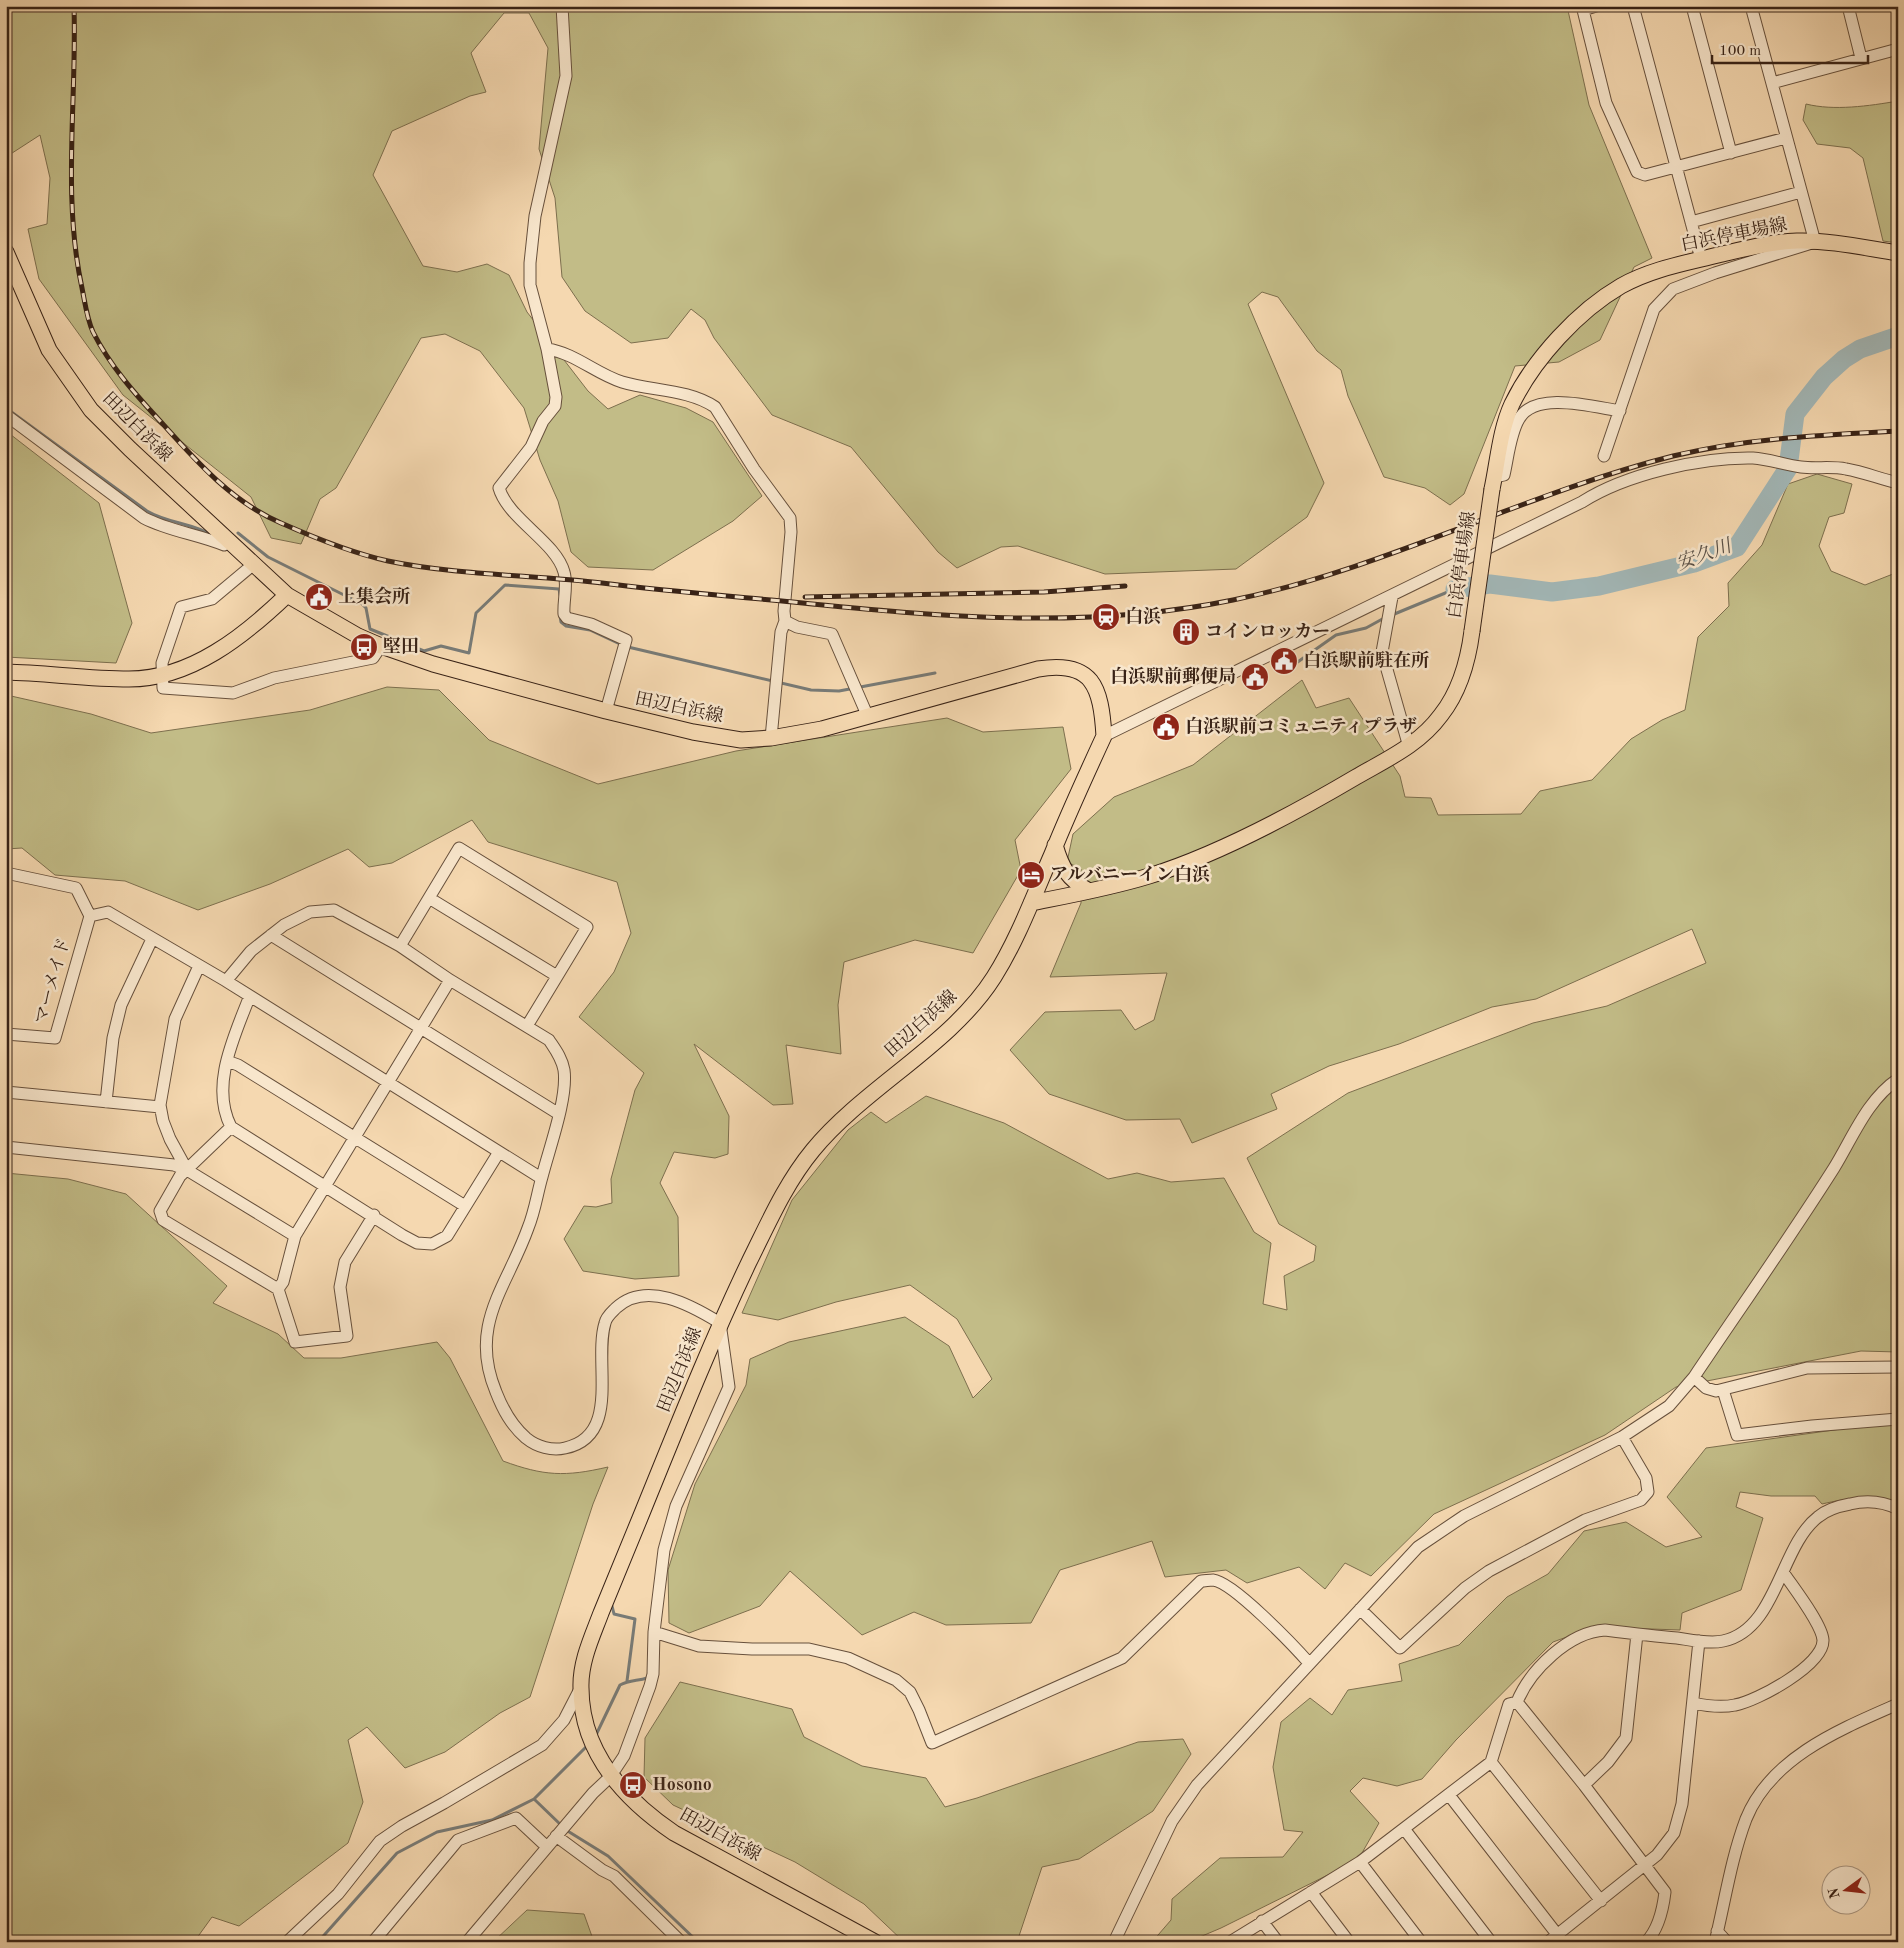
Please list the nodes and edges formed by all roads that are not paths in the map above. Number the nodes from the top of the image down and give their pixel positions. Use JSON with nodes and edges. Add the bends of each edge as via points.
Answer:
{"nodes":[{"id":1,"x":562,"y":6,"type":"edge"},
{"id":2,"x":1596,"y":6,"type":"edge"},
{"id":3,"x":1633,"y":6,"type":"edge"},
{"id":4,"x":1692,"y":6,"type":"edge"},
{"id":5,"x":1752,"y":6,"type":"edge"},
{"id":6,"x":1848,"y":6,"type":"edge"},
{"id":7,"x":1898,"y":50,"type":"edge"},
{"id":8,"x":1861,"y":58,"type":"junction"},
{"id":9,"x":1772,"y":83,"type":"junction"},
{"id":10,"x":1786,"y":138,"type":"junction"},
{"id":11,"x":1731,"y":153,"type":"junction"},
{"id":12,"x":1676,"y":168,"type":"junction"},
{"id":13,"x":1801,"y":192,"type":"junction"},
{"id":14,"x":1691,"y":222,"type":"junction"},
{"id":15,"x":1814,"y":242,"type":"junction"},
{"id":16,"x":6,"y":252,"type":"edge"},
{"id":17,"x":1898,"y":253,"type":"edge"},
{"id":18,"x":1701,"y":260,"type":"junction"},
{"id":19,"x":547,"y":349,"type":"junction"},
{"id":20,"x":1620,"y":411,"type":"junction"},
{"id":21,"x":6,"y":415,"type":"edge"},
{"id":22,"x":1604,"y":456,"type":"dead end"},
{"id":23,"x":1898,"y":482,"type":"edge"},
{"id":24,"x":1493,"y":483,"type":"junction"},
{"id":25,"x":231,"y":541,"type":"junction"},
{"id":26,"x":254,"y":563,"type":"junction"},
{"id":27,"x":287,"y":595,"type":"junction"},
{"id":28,"x":1392,"y":597,"type":"junction"},
{"id":29,"x":785,"y":621,"type":"junction"},
{"id":30,"x":381,"y":646,"type":"junction"},
{"id":31,"x":6,"y":672,"type":"edge"},
{"id":32,"x":160,"y":675,"type":"junction"},
{"id":33,"x":606,"y":711,"type":"junction"},
{"id":34,"x":868,"y":717,"type":"junction"},
{"id":35,"x":1104,"y":736,"type":"junction"},
{"id":36,"x":772,"y":738,"type":"junction"},
{"id":37,"x":1409,"y":747,"type":"junction"},
{"id":38,"x":1055,"y":845,"type":"junction"},
{"id":39,"x":6,"y":873,"type":"edge"},
{"id":40,"x":1089,"y":891,"type":"junction"},
{"id":41,"x":429,"y":898,"type":"junction"},
{"id":42,"x":1031,"y":903,"type":"junction"},
{"id":43,"x":90,"y":916,"type":"junction"},
{"id":44,"x":271,"y":935,"type":"junction"},
{"id":45,"x":152,"y":939,"type":"junction"},
{"id":46,"x":400,"y":946,"type":"junction"},
{"id":47,"x":199,"y":966,"type":"junction"},
{"id":48,"x":557,"y":976,"type":"junction"},
{"id":49,"x":450,"y":980,"type":"junction"},
{"id":50,"x":226,"y":982,"type":"junction"},
{"id":51,"x":249,"y":998,"type":"junction"},
{"id":52,"x":527,"y":1026,"type":"junction"},
{"id":53,"x":421,"y":1028,"type":"junction"},
{"id":54,"x":6,"y":1034,"type":"edge"},
{"id":55,"x":228,"y":1061,"type":"junction"},
{"id":56,"x":1898,"y":1079,"type":"edge"},
{"id":57,"x":388,"y":1083,"type":"junction"},
{"id":58,"x":6,"y":1092,"type":"edge"},
{"id":59,"x":106,"y":1102,"type":"junction"},
{"id":60,"x":160,"y":1107,"type":"junction"},
{"id":61,"x":559,"y":1114,"type":"junction"},
{"id":62,"x":231,"y":1127,"type":"junction"},
{"id":63,"x":356,"y":1136,"type":"junction"},
{"id":64,"x":6,"y":1147,"type":"edge"},
{"id":65,"x":499,"y":1152,"type":"junction"},
{"id":66,"x":186,"y":1170,"type":"junction"},
{"id":67,"x":541,"y":1178,"type":"junction"},
{"id":68,"x":325,"y":1186,"type":"junction"},
{"id":69,"x":465,"y":1206,"type":"junction"},
{"id":70,"x":374,"y":1216,"type":"junction"},
{"id":71,"x":295,"y":1236,"type":"junction"},
{"id":72,"x":278,"y":1289,"type":"junction"},
{"id":73,"x":720,"y":1322,"type":"junction"},
{"id":74,"x":1898,"y":1367,"type":"edge"},
{"id":75,"x":1694,"y":1377,"type":"junction"},
{"id":76,"x":1723,"y":1390,"type":"junction"},
{"id":77,"x":1898,"y":1419,"type":"edge"},
{"id":78,"x":1622,"y":1437,"type":"junction"},
{"id":79,"x":1898,"y":1509,"type":"edge"},
{"id":80,"x":1783,"y":1572,"type":"junction"},
{"id":81,"x":1360,"y":1609,"type":"junction"},
{"id":82,"x":654,"y":1632,"type":"junction"},
{"id":83,"x":1637,"y":1634,"type":"junction"},
{"id":84,"x":1699,"y":1641,"type":"junction"},
{"id":85,"x":1309,"y":1663,"type":"junction"},
{"id":86,"x":580,"y":1687,"type":"junction"},
{"id":87,"x":1517,"y":1702,"type":"junction"},
{"id":88,"x":1693,"y":1703,"type":"junction"},
{"id":89,"x":1898,"y":1704,"type":"edge"},
{"id":90,"x":1491,"y":1762,"type":"junction"},
{"id":91,"x":610,"y":1777,"type":"junction"},
{"id":92,"x":1584,"y":1785,"type":"junction"},
{"id":93,"x":1449,"y":1795,"type":"junction"},
{"id":94,"x":1405,"y":1830,"type":"junction"},
{"id":95,"x":558,"y":1834,"type":"junction"},
{"id":96,"x":547,"y":1847,"type":"junction"},
{"id":97,"x":1360,"y":1862,"type":"junction"},
{"id":98,"x":1644,"y":1865,"type":"junction"},
{"id":99,"x":1311,"y":1892,"type":"junction"},
{"id":100,"x":1601,"y":1901,"type":"junction"},
{"id":101,"x":1262,"y":1921,"type":"junction"},
{"id":102,"x":1716,"y":1937,"type":"edge"},
{"id":103,"x":1556,"y":1939,"type":"edge"},
{"id":104,"x":287,"y":1942,"type":"edge"},
{"id":105,"x":373,"y":1942,"type":"edge"},
{"id":106,"x":467,"y":1942,"type":"edge"},
{"id":107,"x":680,"y":1942,"type":"edge"},
{"id":108,"x":875,"y":1942,"type":"edge"},
{"id":109,"x":1114,"y":1942,"type":"edge"},
{"id":110,"x":1230,"y":1942,"type":"edge"},
{"id":111,"x":1278,"y":1942,"type":"edge"},
{"id":112,"x":1349,"y":1942,"type":"edge"},
{"id":113,"x":1421,"y":1942,"type":"edge"},
{"id":114,"x":1491,"y":1942,"type":"edge"},
{"id":115,"x":1646,"y":1942,"type":"edge"},
{"id":116,"x":1727,"y":1942,"type":"edge"}],
"edges":[{"from":1,"to":19,"type":"street","via":[[566,76],[535,216],[530,263],[530,285]]},
{"from":2,"to":12,"type":"street","via":[[1583,10],[1606,103],[1637,172],[1645,175]]},
{"from":3,"to":12,"type":"street"},
{"from":4,"to":11,"type":"street"},
{"from":5,"to":9,"type":"street"},
{"from":6,"to":8,"type":"street"},
{"from":7,"to":8,"type":"street"},
{"from":8,"to":9,"type":"street"},
{"from":9,"to":10,"type":"street"},
{"from":10,"to":11,"type":"street"},
{"from":10,"to":13,"type":"street"},
{"from":11,"to":12,"type":"street"},
{"from":12,"to":14,"type":"street"},
{"from":13,"to":14,"type":"street"},
{"from":13,"to":15,"type":"street"},
{"from":14,"to":18,"type":"street"},
{"from":15,"to":17,"type":"main road","name":"白浜停車場線","via":[[1880,248]]},
{"from":15,"to":18,"type":"main road","name":"白浜停車場線","via":[[1770,245]]},
{"from":15,"to":20,"type":"street","via":[[1672,289],[1654,309]]},
{"from":16,"to":25,"type":"main road","name":"田辺白浜線","via":[[50,350],[91,410]]},
{"from":18,"to":24,"type":"main road","name":"白浜停車場線","via":[[1650,274],[1622,286],[1563,333],[1523,385],[1512,405]]},
{"from":19,"to":29,"type":"street","via":[[568,355],[621,382],[691,396],[715,407],[790,518]]},
{"from":19,"to":33,"type":"street","via":[[555,406],[543,421],[531,447],[499,488],[506,502],[550,549],[564,572],[564,614],[567,618],[591,624],[626,640]]},
{"from":20,"to":22,"type":"street"},
{"from":20,"to":24,"type":"street","via":[[1569,403],[1541,404],[1526,410],[1518,420],[1504,475]]},
{"from":21,"to":25,"type":"street","via":[[144,518],[164,529],[224,545]]},
{"from":23,"to":28,"type":"street","via":[[1849,469],[1791,465],[1755,458],[1714,459],[1612,486]]},
{"from":24,"to":37,"type":"main road","name":"白浜停車場線","bridge":true,"via":[[1465,668],[1458,688],[1440,717]]},
{"from":25,"to":26,"type":"main road","name":"田辺白浜線"},
{"from":26,"to":27,"type":"main road","name":"田辺白浜線"},
{"from":26,"to":32,"type":"street","via":[[212,599],[181,607]]},
{"from":27,"to":30,"type":"main road","name":"田辺白浜線"},
{"from":27,"to":32,"type":"main road","via":[[232,642],[195,663]]},
{"from":28,"to":35,"type":"street"},
{"from":28,"to":37,"type":"street","via":[[1382,652]]},
{"from":29,"to":34,"type":"street","via":[[797,627],[832,634]]},
{"from":29,"to":36,"type":"street"},
{"from":30,"to":32,"type":"street","via":[[373,658],[274,678],[233,693],[163,688]]},
{"from":30,"to":33,"type":"main road","name":"田辺白浜線","via":[[433,664]]},
{"from":31,"to":32,"type":"main road","via":[[130,679]]},
{"from":33,"to":36,"type":"main road","name":"田辺白浜線","via":[[741,740]]},
{"from":34,"to":35,"type":"main road","name":"田辺白浜線","via":[[1008,676],[1056,666],[1083,672],[1094,682]]},
{"from":34,"to":36,"type":"main road","name":"田辺白浜線"},
{"from":35,"to":38,"type":"main road","name":"田辺白浜線"},
{"from":37,"to":40,"type":"main road","name":"白浜停車場線","via":[[1288,814],[1203,854],[1150,876]]},
{"from":38,"to":40,"type":"main road","via":[[1060,862],[1072,881]]},
{"from":38,"to":42,"type":"main road","name":"田辺白浜線"},
{"from":39,"to":43,"type":"street","via":[[76,888]]},
{"from":40,"to":42,"type":"main road","name":"白浜停車場線"},
{"from":41,"to":46,"type":"street"},
{"from":41,"to":48,"type":"street"},
{"from":41,"to":48,"type":"street","via":[[459,848],[586,927]]},
{"from":42,"to":73,"type":"main road","name":"田辺白浜線","via":[[994,977],[968,1008],[950,1028],[858,1105],[812,1151],[775,1207]]},
{"from":43,"to":45,"type":"street","via":[[108,912]]},
{"from":43,"to":54,"type":"street","name":"マーメイド","via":[[55,1038]]},
{"from":44,"to":46,"type":"street","via":[[310,912],[334,910]]},
{"from":44,"to":50,"type":"street","via":[[251,951]]},
{"from":44,"to":53,"type":"street"},
{"from":45,"to":47,"type":"street"},
{"from":45,"to":59,"type":"street","via":[[121,1005],[113,1038]]},
{"from":46,"to":49,"type":"street"},
{"from":47,"to":50,"type":"street"},
{"from":47,"to":60,"type":"street","via":[[175,1019]]},
{"from":48,"to":52,"type":"street"},
{"from":49,"to":52,"type":"street"},
{"from":49,"to":53,"type":"street"},
{"from":50,"to":51,"type":"street"},
{"from":51,"to":55,"type":"street"},
{"from":51,"to":57,"type":"street"},
{"from":52,"to":61,"type":"street","via":[[549,1040],[559,1054],[564,1079]]},
{"from":53,"to":57,"type":"street"},
{"from":53,"to":61,"type":"street"},
{"from":55,"to":62,"type":"street","via":[[222,1097]]},
{"from":55,"to":63,"type":"street"},
{"from":56,"to":75,"type":"street","via":[[1868,1109],[1834,1167]]},
{"from":57,"to":63,"type":"street"},
{"from":57,"to":65,"type":"street"},
{"from":58,"to":59,"type":"street"},
{"from":59,"to":60,"type":"street"},
{"from":60,"to":66,"type":"street","via":[[170,1140]]},
{"from":61,"to":67,"type":"street"},
{"from":62,"to":66,"type":"street"},
{"from":62,"to":68,"type":"street"},
{"from":63,"to":68,"type":"street"},
{"from":63,"to":69,"type":"street"},
{"from":64,"to":66,"type":"street","via":[[174,1165]]},
{"from":65,"to":67,"type":"street"},
{"from":65,"to":69,"type":"street"},
{"from":66,"to":71,"type":"street"},
{"from":66,"to":72,"type":"street","via":[[160,1210],[163,1220]]},
{"from":67,"to":73,"type":"street","via":[[528,1228],[489,1317],[486,1339],[487,1363],[503,1409],[516,1429],[531,1443],[550,1449],[564,1449],[588,1437],[598,1420],[602,1404],[605,1322],[621,1303],[631,1297],[664,1297]]},
{"from":68,"to":70,"type":"street"},
{"from":68,"to":71,"type":"street"},
{"from":69,"to":70,"type":"street","via":[[447,1236],[432,1244],[417,1243]]},
{"from":70,"to":72,"type":"street","via":[[345,1262],[340,1287],[348,1336],[295,1342]]},
{"from":71,"to":72,"type":"street"},
{"from":73,"to":82,"type":"street","via":[[729,1387],[676,1506],[659,1573]]},
{"from":73,"to":86,"type":"main road","name":"田辺白浜線","via":[[611,1587],[586,1656]]},
{"from":74,"to":76,"type":"street","via":[[1807,1368]]},
{"from":75,"to":76,"type":"street","via":[[1706,1388]]},
{"from":75,"to":78,"type":"street","via":[[1669,1406]]},
{"from":76,"to":77,"type":"street","via":[[1737,1435]]},
{"from":78,"to":81,"type":"street","via":[[1464,1516],[1418,1547]]},
{"from":78,"to":81,"type":"street","via":[[1646,1478],[1648,1492],[1641,1500],[1585,1520],[1489,1570],[1400,1648]]},
{"from":79,"to":80,"type":"street","via":[[1873,1501],[1858,1502],[1819,1516],[1802,1536]]},
{"from":80,"to":84,"type":"street","via":[[1752,1625],[1723,1641]]},
{"from":80,"to":88,"type":"street","via":[[1820,1627],[1822,1650],[1807,1667],[1749,1700],[1724,1707]]},
{"from":81,"to":85,"type":"street"},
{"from":82,"to":85,"type":"street","via":[[699,1646],[809,1649],[848,1658],[896,1680],[910,1692],[932,1743],[1122,1658],[1201,1581],[1214,1580],[1227,1587],[1275,1626]]},
{"from":82,"to":91,"type":"street","via":[[650,1686],[624,1756]]},
{"from":83,"to":84,"type":"street"},
{"from":83,"to":87,"type":"street","via":[[1594,1631],[1571,1641],[1531,1677]]},
{"from":83,"to":92,"type":"street","via":[[1626,1738],[1608,1762]]},
{"from":84,"to":88,"type":"street"},
{"from":85,"to":109,"type":"street","via":[[1184,1804],[1149,1867]]},
{"from":86,"to":91,"type":"main road","name":"田辺白浜線","via":[[594,1745]]},
{"from":86,"to":104,"type":"street","via":[[564,1720],[542,1745],[380,1841],[338,1894]]},
{"from":87,"to":90,"type":"street","via":[[1509,1704]]},
{"from":87,"to":92,"type":"street"},
{"from":88,"to":98,"type":"street","via":[[1680,1819],[1666,1844]]},
{"from":89,"to":102,"type":"street","via":[[1807,1749],[1774,1776],[1747,1818],[1734,1857]]},
{"from":90,"to":93,"type":"street"},
{"from":90,"to":100,"type":"street"},
{"from":91,"to":95,"type":"street"},
{"from":91,"to":108,"type":"main road","name":"田辺白浜線","via":[[646,1814],[674,1833]]},
{"from":92,"to":98,"type":"street"},
{"from":93,"to":94,"type":"street"},
{"from":93,"to":103,"type":"street"},
{"from":94,"to":97,"type":"street"},
{"from":94,"to":114,"type":"street"},
{"from":95,"to":96,"type":"street"},
{"from":95,"to":107,"type":"street","via":[[614,1876]]},
{"from":96,"to":105,"type":"street","via":[[516,1818],[458,1840]]},
{"from":96,"to":106,"type":"street"},
{"from":97,"to":99,"type":"street"},
{"from":97,"to":113,"type":"street"},
{"from":98,"to":100,"type":"street"},
{"from":98,"to":115,"type":"street","via":[[1664,1892],[1655,1930]]},
{"from":99,"to":101,"type":"street"},
{"from":99,"to":112,"type":"street"},
{"from":100,"to":103,"type":"street"},
{"from":101,"to":110,"type":"street"},
{"from":101,"to":111,"type":"street"},
{"from":102,"to":116,"type":"street"}]}
